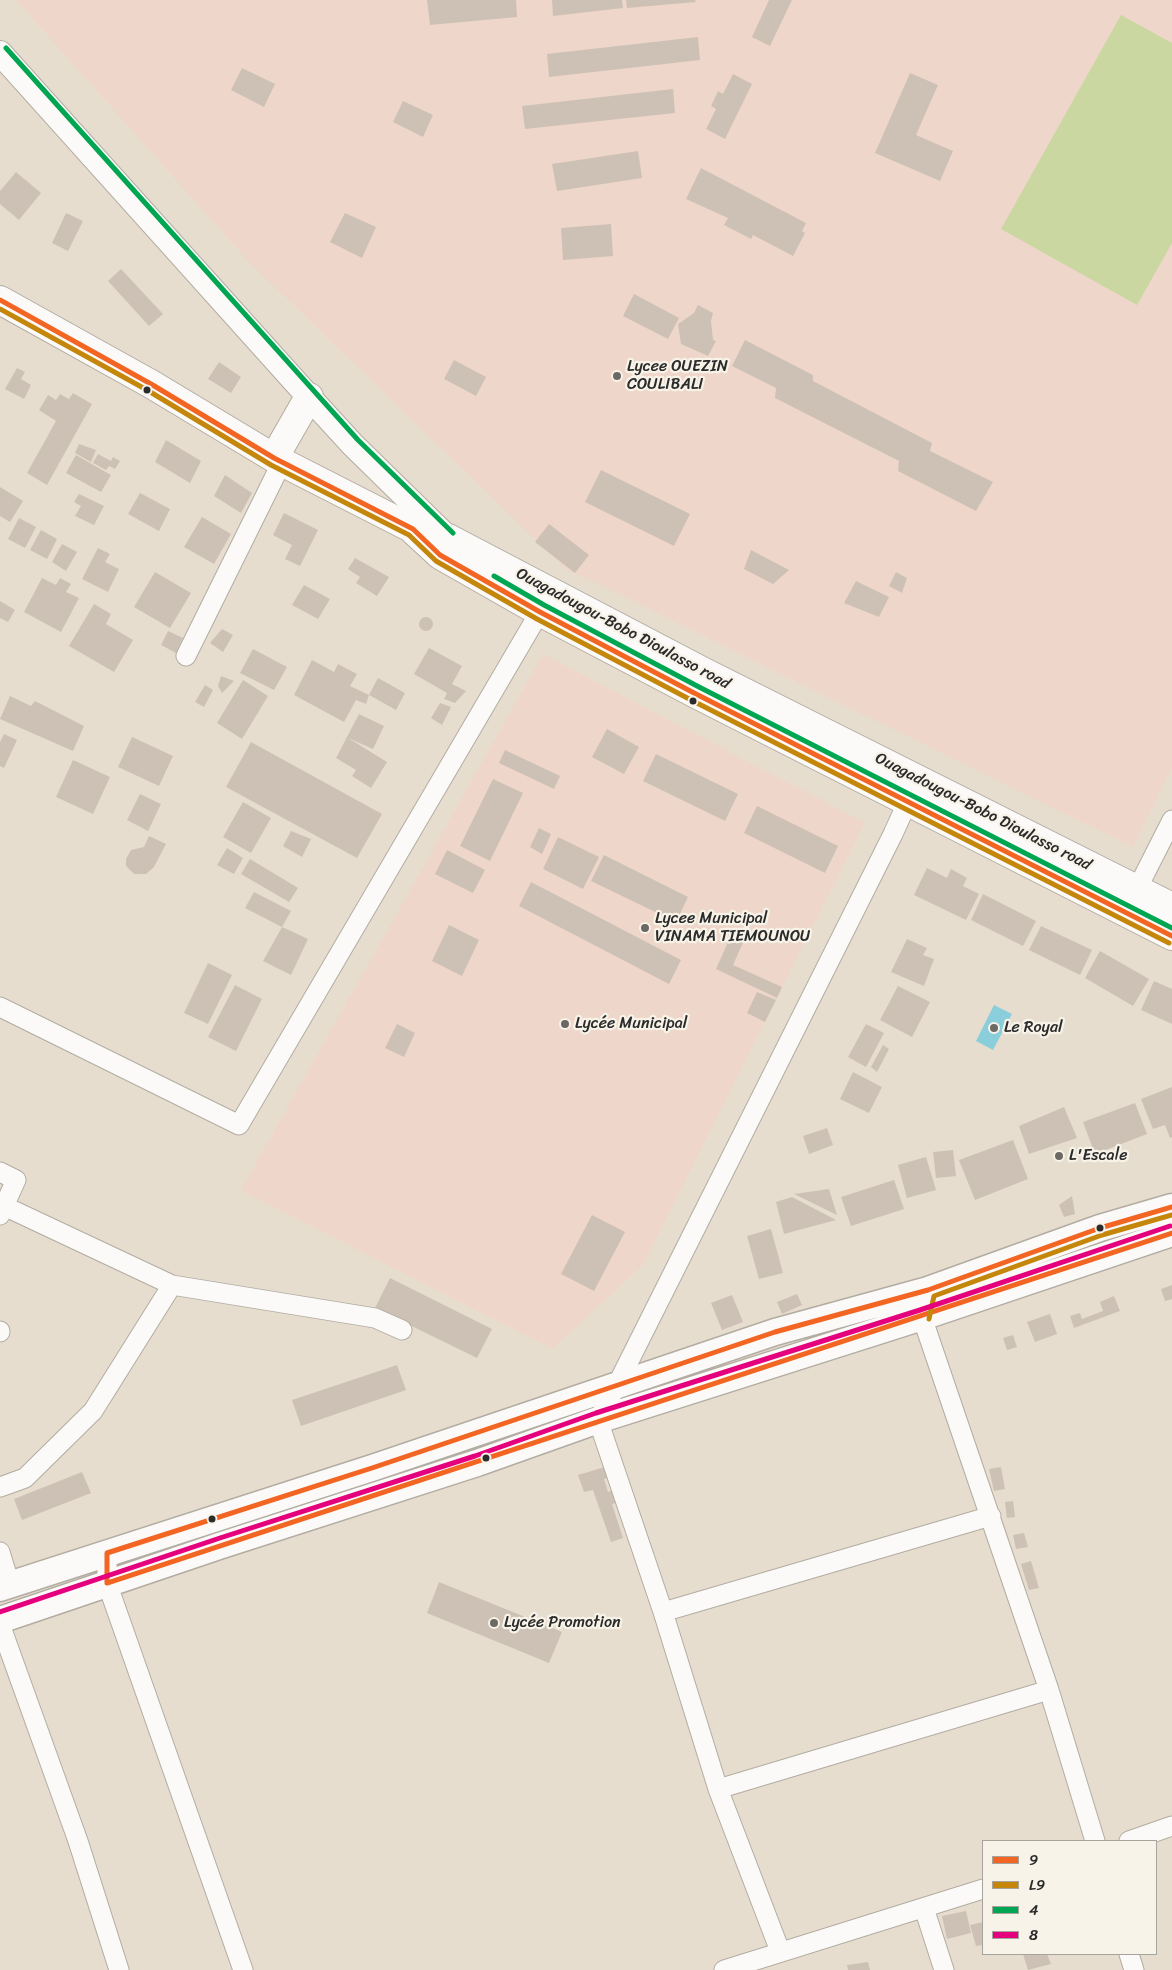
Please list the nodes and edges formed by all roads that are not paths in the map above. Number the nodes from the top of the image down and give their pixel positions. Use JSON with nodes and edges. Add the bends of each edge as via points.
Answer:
{"nodes":[{"id":1,"x":0,"y":53,"type":"edge"},
{"id":2,"x":0,"y":300,"type":"edge"},
{"id":3,"x":309,"y":397,"type":"junction"},
{"id":4,"x":278,"y":460,"type":"junction"},
{"id":5,"x":413,"y":529,"type":"junction"},
{"id":6,"x":448,"y":538,"type":"junction"},
{"id":7,"x":546,"y":602,"type":"junction"},
{"id":8,"x":186,"y":656,"type":"dead end"},
{"id":9,"x":913,"y":790,"type":"junction"},
{"id":10,"x":1172,"y":820,"type":"edge"},
{"id":11,"x":1131,"y":900,"type":"junction"},
{"id":12,"x":1172,"y":907,"type":"edge"},
{"id":13,"x":1172,"y":936,"type":"edge"},
{"id":14,"x":0,"y":1006,"type":"edge"},
{"id":15,"x":0,"y":1172,"type":"edge"},
{"id":16,"x":1172,"y":1207,"type":"edge"},
{"id":17,"x":2,"y":1210,"type":"edge"},
{"id":18,"x":1172,"y":1233,"type":"edge"},
{"id":19,"x":172,"y":1285,"type":"junction"},
{"id":20,"x":928,"y":1290,"type":"junction"},
{"id":21,"x":922,"y":1317,"type":"junction"},
{"id":22,"x":402,"y":1330,"type":"dead end"},
{"id":23,"x":618,"y":1383,"type":"junction"},
{"id":24,"x":598,"y":1420,"type":"junction"},
{"id":25,"x":0,"y":1487,"type":"edge"},
{"id":26,"x":991,"y":1516,"type":"junction"},
{"id":27,"x":0,"y":1552,"type":"edge"},
{"id":28,"x":107,"y":1553,"type":"junction"},
{"id":29,"x":107,"y":1583,"type":"junction"},
{"id":30,"x":5,"y":1586,"type":"edge"},
{"id":31,"x":663,"y":1612,"type":"junction"},
{"id":32,"x":0,"y":1620,"type":"edge"},
{"id":33,"x":0,"y":1624,"type":"edge"},
{"id":34,"x":1049,"y":1690,"type":"junction"},
{"id":35,"x":718,"y":1789,"type":"junction"},
{"id":36,"x":1172,"y":1826,"type":"edge"},
{"id":37,"x":1095,"y":1840,"type":"edge"},
{"id":38,"x":1132,"y":1840,"type":"edge"},
{"id":39,"x":982,"y":1889,"type":"edge"},
{"id":40,"x":924,"y":1908,"type":"junction"},
{"id":41,"x":780,"y":1951,"type":"junction"},
{"id":42,"x":1129,"y":1955,"type":"edge"},
{"id":43,"x":749,"y":1966,"type":"edge"},
{"id":44,"x":118,"y":1970,"type":"edge"},
{"id":45,"x":243,"y":1970,"type":"edge"},
{"id":46,"x":724,"y":1970,"type":"edge"},
{"id":47,"x":944,"y":1970,"type":"edge"},
{"id":48,"x":1134,"y":1970,"type":"edge"}],
"edges":[{"from":1,"to":3,"type":"street"},
{"from":2,"to":4,"type":"highway","via":[[151,384]]},
{"from":3,"to":4,"type":"highway"},
{"from":3,"to":6,"type":"street"},
{"from":4,"to":5,"type":"highway"},
{"from":4,"to":8,"type":"street"},
{"from":5,"to":6,"type":"highway","name":"Ouagadougou-Bobo Dioulasso road"},
{"from":5,"to":7,"type":"highway","name":"Ouagadougou-Bobo Dioulasso road","via":[[440,555]]},
{"from":6,"to":7,"type":"highway","name":"Ouagadougou-Bobo Dioulasso road"},
{"from":7,"to":9,"type":"highway","name":"Ouagadougou-Bobo Dioulasso road","via":[[702,671]]},
{"from":7,"to":14,"type":"street","via":[[239,1125]]},
{"from":9,"to":11,"type":"highway","name":"Ouagadougou-Bobo Dioulasso road"},
{"from":9,"to":23,"type":"street"},
{"from":10,"to":11,"type":"street"},
{"from":11,"to":12,"type":"highway","name":"Ouagadougou-Bobo Dioulasso road"},
{"from":11,"to":13,"type":"highway","name":"Ouagadougou-Bobo Dioulasso road"},
{"from":15,"to":17,"type":"street","via":[[16,1180]]},
{"from":16,"to":20,"type":"main road","via":[[1100,1228]]},
{"from":17,"to":19,"type":"street"},
{"from":18,"to":21,"type":"main road"},
{"from":19,"to":22,"type":"street","via":[[375,1318]]},
{"from":19,"to":25,"type":"street","via":[[93,1411],[25,1478]]},
{"from":20,"to":21,"type":"street"},
{"from":20,"to":23,"type":"main road","via":[[775,1332]]},
{"from":21,"to":24,"type":"main road"},
{"from":21,"to":26,"type":"street"},
{"from":23,"to":24,"type":"street"},
{"from":23,"to":28,"type":"main road","via":[[372,1468]]},
{"from":24,"to":29,"type":"main road","via":[[477,1463]]},
{"from":24,"to":31,"type":"street"},
{"from":26,"to":31,"type":"street"},
{"from":26,"to":34,"type":"street"},
{"from":27,"to":30,"type":"street"},
{"from":28,"to":29,"type":"street"},
{"from":28,"to":30,"type":"main road"},
{"from":29,"to":32,"type":"main road"},
{"from":29,"to":45,"type":"street"},
{"from":31,"to":35,"type":"street"},
{"from":33,"to":44,"type":"street","via":[[78,1841]]},
{"from":34,"to":35,"type":"street"},
{"from":34,"to":37,"type":"street"},
{"from":35,"to":41,"type":"street"},
{"from":36,"to":38,"type":"street"},
{"from":39,"to":40,"type":"street"},
{"from":40,"to":41,"type":"street"},
{"from":40,"to":47,"type":"street"},
{"from":41,"to":43,"type":"street"},
{"from":42,"to":48,"type":"street"},
{"from":43,"to":46,"type":"street"}]}
